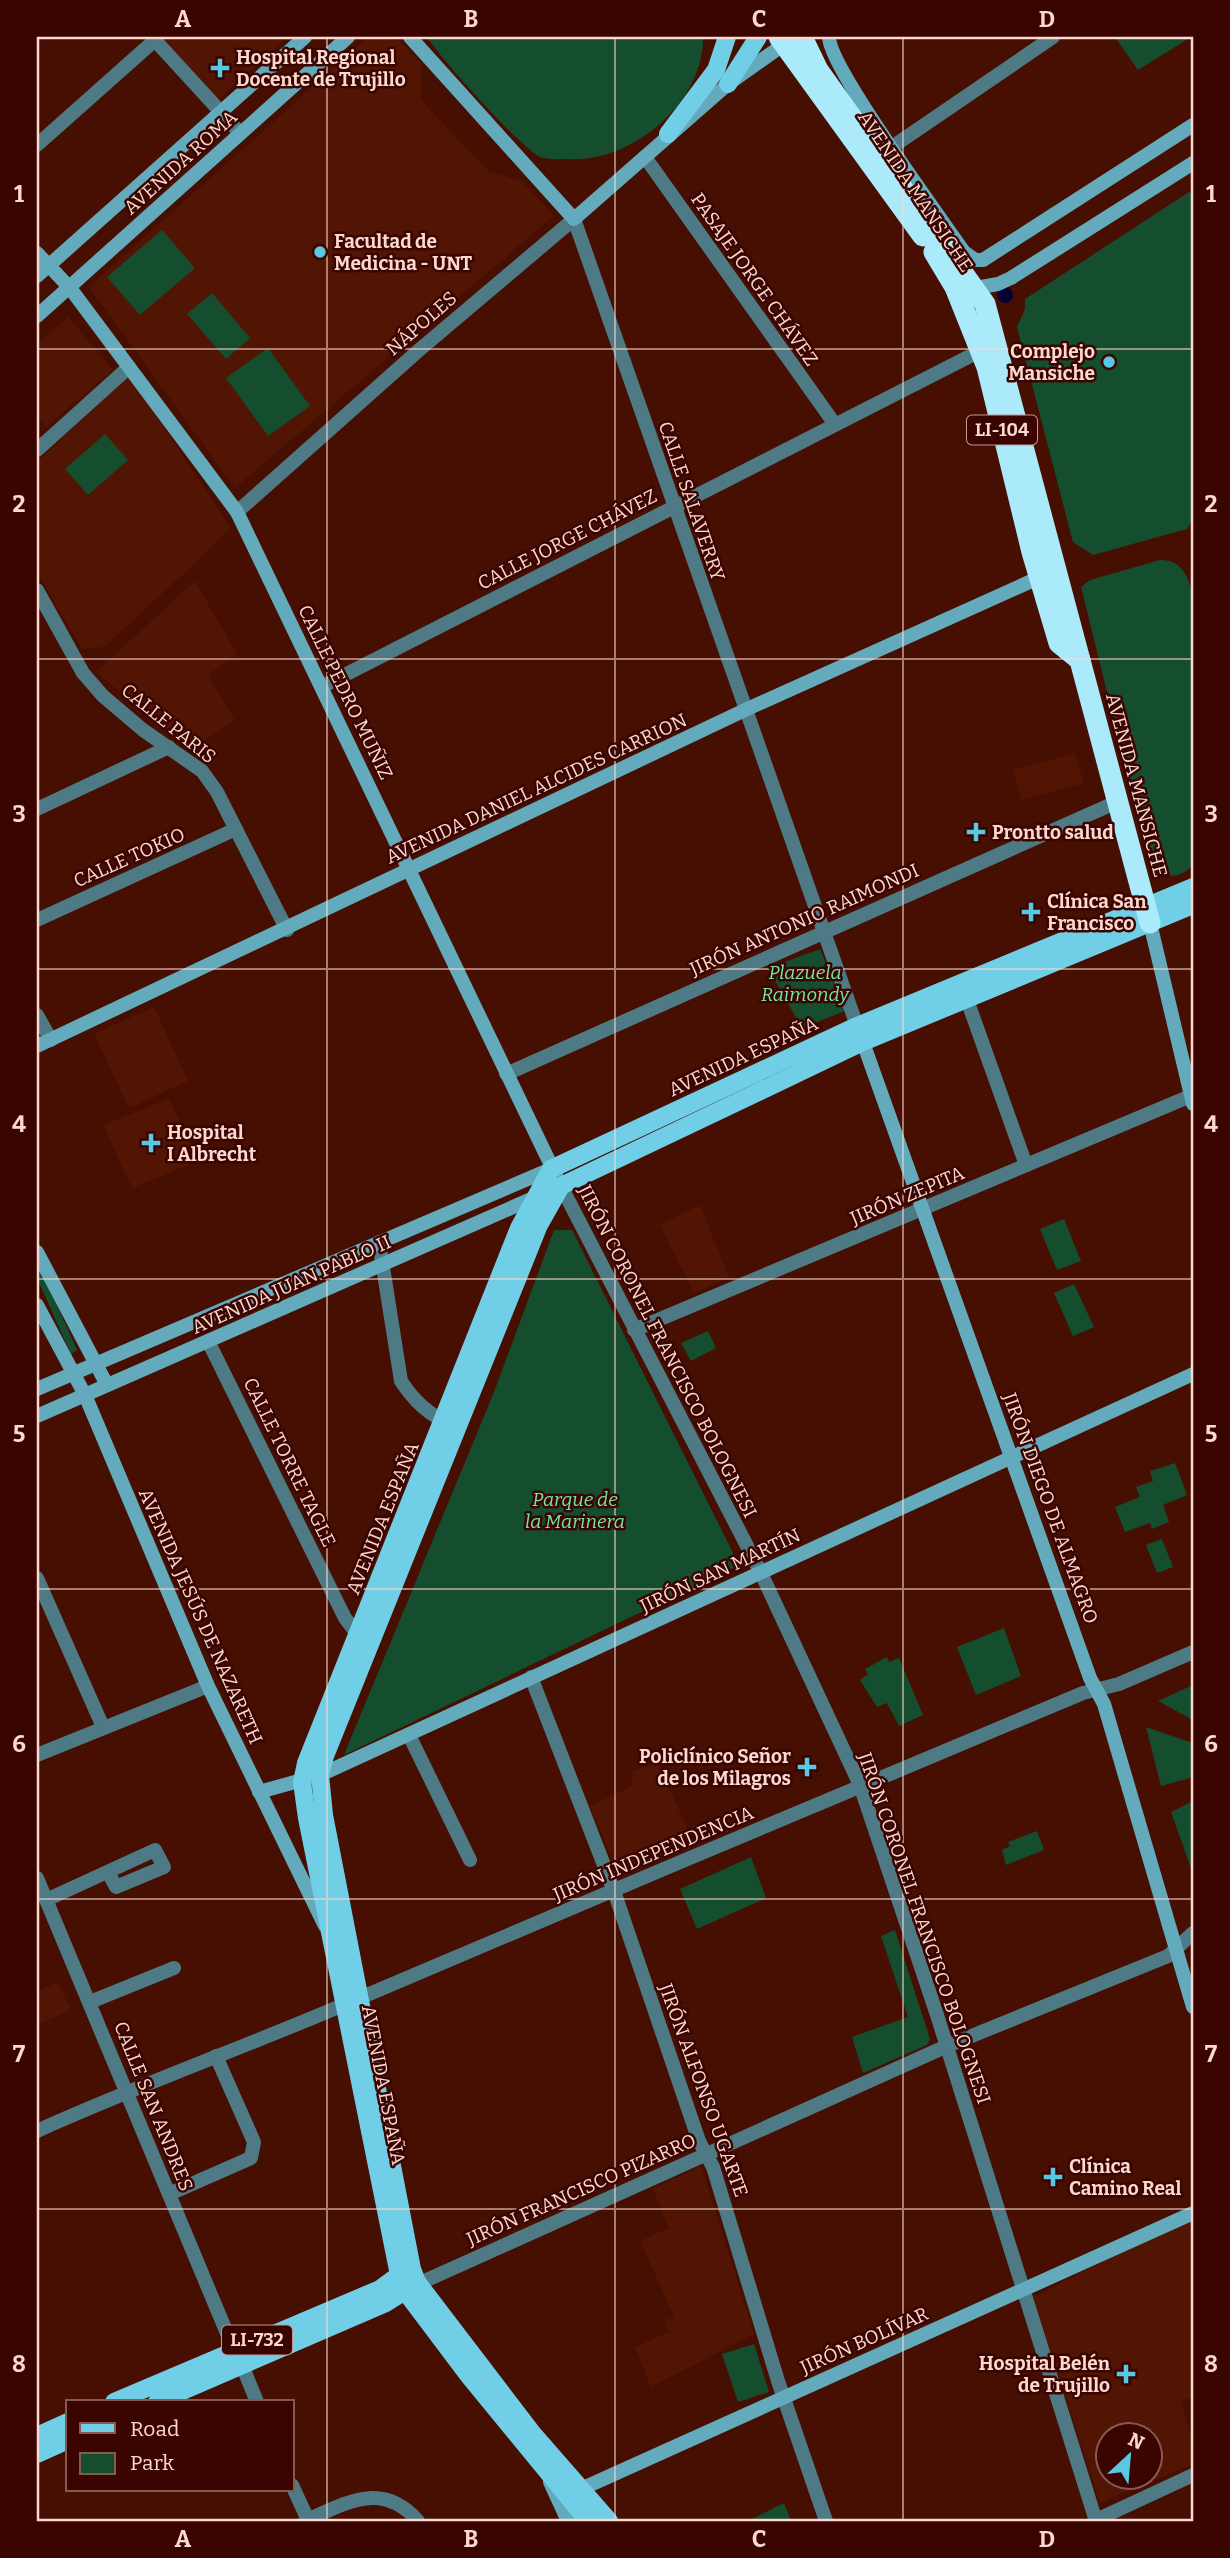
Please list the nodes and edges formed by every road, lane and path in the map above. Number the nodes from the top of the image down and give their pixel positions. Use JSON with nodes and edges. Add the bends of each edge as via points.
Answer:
{"nodes":[{"id":1,"x":304,"y":37,"type":"edge"},
{"id":2,"x":348,"y":37,"type":"edge"},
{"id":3,"x":410,"y":37,"type":"edge"},
{"id":4,"x":727,"y":37,"type":"edge"},
{"id":5,"x":758,"y":37,"type":"edge"},
{"id":6,"x":779,"y":37,"type":"edge"},
{"id":7,"x":794,"y":37,"type":"edge"},
{"id":8,"x":802,"y":37,"type":"edge"},
{"id":9,"x":830,"y":37,"type":"edge"},
{"id":10,"x":1053,"y":37,"type":"edge"},
{"id":11,"x":154,"y":38,"type":"edge"},
{"id":12,"x":728,"y":83,"type":"junction"},
{"id":13,"x":220,"y":111,"type":"junction"},
{"id":14,"x":1193,"y":124,"type":"edge"},
{"id":15,"x":240,"y":133,"type":"junction"},
{"id":16,"x":668,"y":134,"type":"junction"},
{"id":17,"x":37,"y":145,"type":"edge"},
{"id":18,"x":892,"y":147,"type":"junction"},
{"id":19,"x":645,"y":157,"type":"junction"},
{"id":20,"x":1193,"y":163,"type":"edge"},
{"id":21,"x":574,"y":219,"type":"junction"},
{"id":22,"x":928,"y":231,"type":"junction"},
{"id":23,"x":37,"y":253,"type":"edge"},
{"id":24,"x":49,"y":265,"type":"junction"},
{"id":25,"x":37,"y":276,"type":"edge"},
{"id":26,"x":955,"y":287,"type":"junction"},
{"id":27,"x":70,"y":288,"type":"junction"},
{"id":28,"x":977,"y":290,"type":"junction"},
{"id":29,"x":37,"y":316,"type":"edge"},
{"id":30,"x":980,"y":351,"type":"junction"},
{"id":31,"x":129,"y":367,"type":"junction"},
{"id":32,"x":834,"y":423,"type":"junction"},
{"id":33,"x":37,"y":450,"type":"edge"},
{"id":34,"x":673,"y":506,"type":"junction"},
{"id":35,"x":237,"y":512,"type":"junction"},
{"id":36,"x":1047,"y":574,"type":"junction"},
{"id":37,"x":37,"y":590,"type":"edge"},
{"id":38,"x":323,"y":686,"type":"junction"},
{"id":39,"x":746,"y":709,"type":"junction"},
{"id":40,"x":169,"y":747,"type":"junction"},
{"id":41,"x":1119,"y":801,"type":"junction"},
{"id":42,"x":38,"y":806,"type":"edge"},
{"id":43,"x":236,"y":829,"type":"junction"},
{"id":44,"x":410,"y":869,"type":"junction"},
{"id":45,"x":1193,"y":887,"type":"edge"},
{"id":46,"x":1193,"y":905,"type":"edge"},
{"id":47,"x":1148,"y":915,"type":"junction"},
{"id":48,"x":37,"y":920,"type":"edge"},
{"id":49,"x":287,"y":930,"type":"junction"},
{"id":50,"x":824,"y":932,"type":"junction"},
{"id":51,"x":966,"y":997,"type":"junction"},
{"id":52,"x":37,"y":1015,"type":"edge"},
{"id":53,"x":860,"y":1034,"type":"junction"},
{"id":54,"x":51,"y":1040,"type":"junction"},
{"id":55,"x":37,"y":1046,"type":"edge"},
{"id":56,"x":506,"y":1074,"type":"junction"},
{"id":57,"x":1193,"y":1098,"type":"edge"},
{"id":58,"x":1026,"y":1165,"type":"junction"},
{"id":59,"x":551,"y":1169,"type":"junction"},
{"id":60,"x":561,"y":1186,"type":"junction"},
{"id":61,"x":533,"y":1198,"type":"junction"},
{"id":62,"x":923,"y":1210,"type":"junction"},
{"id":63,"x":380,"y":1242,"type":"junction"},
{"id":64,"x":37,"y":1252,"type":"edge"},
{"id":65,"x":383,"y":1264,"type":"junction"},
{"id":66,"x":320,"y":1268,"type":"junction"},
{"id":67,"x":328,"y":1289,"type":"junction"},
{"id":68,"x":37,"y":1305,"type":"edge"},
{"id":69,"x":634,"y":1329,"type":"junction"},
{"id":70,"x":208,"y":1341,"type":"junction"},
{"id":71,"x":95,"y":1364,"type":"junction"},
{"id":72,"x":73,"y":1373,"type":"junction"},
{"id":73,"x":1193,"y":1374,"type":"edge"},
{"id":74,"x":107,"y":1385,"type":"junction"},
{"id":75,"x":37,"y":1389,"type":"edge"},
{"id":76,"x":85,"y":1395,"type":"junction"},
{"id":77,"x":37,"y":1416,"type":"edge"},
{"id":78,"x":450,"y":1424,"type":"junction"},
{"id":79,"x":1012,"y":1456,"type":"junction"},
{"id":80,"x":761,"y":1573,"type":"junction"},
{"id":81,"x":37,"y":1578,"type":"edge"},
{"id":82,"x":358,"y":1635,"type":"junction"},
{"id":83,"x":1193,"y":1652,"type":"edge"},
{"id":84,"x":531,"y":1677,"type":"junction"},
{"id":85,"x":208,"y":1686,"type":"junction"},
{"id":86,"x":1097,"y":1690,"type":"junction"},
{"id":87,"x":103,"y":1727,"type":"junction"},
{"id":88,"x":409,"y":1735,"type":"junction"},
{"id":89,"x":37,"y":1755,"type":"edge"},
{"id":90,"x":320,"y":1775,"type":"junction"},
{"id":91,"x":302,"y":1782,"type":"junction"},
{"id":92,"x":860,"y":1786,"type":"junction"},
{"id":93,"x":259,"y":1792,"type":"junction"},
{"id":94,"x":470,"y":1860,"type":"dead end"},
{"id":95,"x":108,"y":1872,"type":"dead end"},
{"id":96,"x":37,"y":1878,"type":"edge"},
{"id":97,"x":614,"y":1891,"type":"junction"},
{"id":98,"x":46,"y":1900,"type":"junction"},
{"id":99,"x":1193,"y":1933,"type":"edge"},
{"id":100,"x":332,"y":1941,"type":"junction"},
{"id":101,"x":1176,"y":1948,"type":"junction"},
{"id":102,"x":174,"y":1968,"type":"dead end"},
{"id":103,"x":354,"y":2001,"type":"junction"},
{"id":104,"x":90,"y":2002,"type":"junction"},
{"id":105,"x":1193,"y":2007,"type":"edge"},
{"id":106,"x":947,"y":2046,"type":"junction"},
{"id":107,"x":216,"y":2056,"type":"junction"},
{"id":108,"x":128,"y":2090,"type":"junction"},
{"id":109,"x":37,"y":2131,"type":"edge"},
{"id":110,"x":706,"y":2155,"type":"junction"},
{"id":111,"x":169,"y":2194,"type":"junction"},
{"id":112,"x":1193,"y":2213,"type":"edge"},
{"id":113,"x":407,"y":2283,"type":"junction"},
{"id":114,"x":1024,"y":2290,"type":"junction"},
{"id":115,"x":238,"y":2358,"type":"junction"},
{"id":116,"x":785,"y":2397,"type":"junction"},
{"id":117,"x":120,"y":2400,"type":"edge"},
{"id":118,"x":160,"y":2400,"type":"edge"},
{"id":119,"x":256,"y":2400,"type":"edge"},
{"id":120,"x":66,"y":2423,"type":"edge"},
{"id":121,"x":37,"y":2436,"type":"edge"},
{"id":122,"x":66,"y":2441,"type":"edge"},
{"id":123,"x":37,"y":2454,"type":"edge"},
{"id":124,"x":540,"y":2462,"type":"junction"},
{"id":125,"x":1193,"y":2475,"type":"edge"},
{"id":126,"x":294,"y":2490,"type":"edge"},
{"id":127,"x":578,"y":2505,"type":"edge"},
{"id":128,"x":307,"y":2521,"type":"edge"},
{"id":129,"x":418,"y":2521,"type":"edge"},
{"id":130,"x":568,"y":2521,"type":"edge"},
{"id":131,"x":589,"y":2521,"type":"edge"},
{"id":132,"x":609,"y":2521,"type":"edge"},
{"id":133,"x":826,"y":2521,"type":"edge"},
{"id":134,"x":1095,"y":2521,"type":"edge"}],
"edges":[{"from":1,"to":13,"type":"street","name":"AVENIDA ROMA"},
{"from":2,"to":15,"type":"street","name":"AVENIDA ROMA"},
{"from":3,"to":21,"type":"street","name":"CALLE SALAVERRY"},
{"from":4,"to":16,"type":"main road","via":[[716,70]]},
{"from":5,"to":12,"type":"main road"},
{"from":6,"to":22,"type":"highway","name":"AVENIDA MANSICHE","number":"LI-104","bridge":true},
{"from":7,"to":12,"type":"street","name":"NÁPOLES"},
{"from":8,"to":22,"type":"highway","name":"AVENIDA MANSICHE","via":[[818,70]]},
{"from":9,"to":18,"type":"street","name":"AVENIDA MANSICHE","via":[[831,50]]},
{"from":10,"to":18,"type":"street"},
{"from":11,"to":13,"type":"street"},
{"from":11,"to":17,"type":"street"},
{"from":12,"to":16,"type":"street","name":"NÁPOLES"},
{"from":13,"to":15,"type":"street"},
{"from":13,"to":24,"type":"street","name":"AVENIDA ROMA"},
{"from":14,"to":18,"type":"street","name":"AVENIDA MANSICHE","via":[[983,260],[964,252]]},
{"from":15,"to":27,"type":"street","name":"AVENIDA ROMA"},
{"from":16,"to":19,"type":"street","name":"NÁPOLES"},
{"from":19,"to":21,"type":"street","name":"NÁPOLES"},
{"from":19,"to":32,"type":"street","name":"PASAJE JORGE CHÁVEZ"},
{"from":20,"to":28,"type":"street","via":[[1011,278]]},
{"from":21,"to":34,"type":"street","name":"CALLE SALAVERRY"},
{"from":21,"to":35,"type":"street","name":"NÁPOLES"},
{"from":22,"to":26,"type":"highway","name":"AVENIDA MANSICHE","number":"LI-104"},
{"from":22,"to":28,"type":"highway","name":"AVENIDA MANSICHE"},
{"from":23,"to":24,"type":"street","name":"CALLE PEDRO MUÑIZ"},
{"from":24,"to":25,"type":"street","name":"AVENIDA ROMA"},
{"from":24,"to":27,"type":"street","name":"CALLE PEDRO MUÑIZ"},
{"from":26,"to":28,"type":"street"},
{"from":26,"to":30,"type":"highway","name":"AVENIDA MANSICHE","number":"LI-104"},
{"from":27,"to":29,"type":"street","name":"AVENIDA ROMA"},
{"from":27,"to":31,"type":"street","name":"CALLE PEDRO MUÑIZ"},
{"from":28,"to":36,"type":"highway","name":"AVENIDA MANSICHE","number":"LI-104","via":[[985,304]]},
{"from":30,"to":32,"type":"street","name":"CALLE JORGE CHÁVEZ"},
{"from":30,"to":36,"type":"highway","name":"AVENIDA MANSICHE","number":"LI-104"},
{"from":31,"to":33,"type":"street"},
{"from":31,"to":35,"type":"street","name":"CALLE PEDRO MUÑIZ"},
{"from":32,"to":34,"type":"street","name":"CALLE JORGE CHÁVEZ"},
{"from":34,"to":38,"type":"street","name":"CALLE JORGE CHÁVEZ"},
{"from":34,"to":39,"type":"street","name":"CALLE SALAVERRY"},
{"from":35,"to":38,"type":"street","name":"CALLE PEDRO MUÑIZ"},
{"from":36,"to":39,"type":"street","name":"AVENIDA DANIEL ALCIDES CARRION"},
{"from":36,"to":41,"type":"highway","name":"AVENIDA MANSICHE","number":"LI-104","via":[[1059,643],[1080,660]]},
{"from":37,"to":40,"type":"street","name":"CALLE PARIS","via":[[83,673],[103,696]]},
{"from":38,"to":44,"type":"street","name":"CALLE PEDRO MUÑIZ"},
{"from":39,"to":44,"type":"street","name":"AVENIDA DANIEL ALCIDES CARRION"},
{"from":39,"to":50,"type":"street","name":"CALLE SALAVERRY"},
{"from":40,"to":42,"type":"street"},
{"from":40,"to":43,"type":"street","name":"CALLE PARIS","via":[[202,771]]},
{"from":41,"to":47,"type":"highway","name":"AVENIDA MANSICHE","number":"LI-104"},
{"from":41,"to":50,"type":"street","name":"JIRÓN ANTONIO RAIMONDI"},
{"from":43,"to":48,"type":"street","name":"CALLE TOKIO"},
{"from":43,"to":49,"type":"street","name":"CALLE PARIS"},
{"from":44,"to":49,"type":"street","name":"AVENIDA DANIEL ALCIDES CARRION"},
{"from":44,"to":56,"type":"street","name":"CALLE PEDRO MUÑIZ"},
{"from":45,"to":47,"type":"main road","name":"AVENIDA ESPAÑA"},
{"from":46,"to":47,"type":"main road","name":"AVENIDA ESPAÑA"},
{"from":47,"to":51,"type":"main road","name":"AVENIDA ESPAÑA"},
{"from":47,"to":53,"type":"main road","name":"AVENIDA ESPAÑA"},
{"from":47,"to":57,"type":"street"},
{"from":49,"to":54,"type":"street","name":"AVENIDA DANIEL ALCIDES CARRION"},
{"from":50,"to":53,"type":"street","name":"CALLE SALAVERRY"},
{"from":50,"to":56,"type":"street","name":"JIRÓN ANTONIO RAIMONDI"},
{"from":51,"to":53,"type":"main road","name":"AVENIDA ESPAÑA"},
{"from":51,"to":58,"type":"street"},
{"from":52,"to":54,"type":"street"},
{"from":53,"to":59,"type":"main road","name":"AVENIDA ESPAÑA"},
{"from":53,"to":60,"type":"main road","name":"AVENIDA ESPAÑA"},
{"from":53,"to":62,"type":"street","name":"JIRÓN DIEGO DE ALMAGRO"},
{"from":54,"to":55,"type":"street","name":"AVENIDA DANIEL ALCIDES CARRION"},
{"from":56,"to":59,"type":"street","name":"CALLE PEDRO MUÑIZ"},
{"from":57,"to":58,"type":"street","name":"JIRÓN ZEPITA"},
{"from":58,"to":62,"type":"street","name":"JIRÓN ZEPITA"},
{"from":59,"to":60,"type":"street","name":"CALLE PEDRO MUÑIZ"},
{"from":59,"to":61,"type":"main road","name":"AVENIDA ESPAÑA"},
{"from":59,"to":63,"type":"street","name":"AVENIDA JUAN PABLO II"},
{"from":60,"to":61,"type":"street","name":"AVENIDA JUAN PABLO II"},
{"from":60,"to":69,"type":"street","name":"JIRÓN CORONEL FRANCISCO BOLOGNESI"},
{"from":60,"to":78,"type":"main road","name":"AVENIDA ESPAÑA"},
{"from":61,"to":65,"type":"street","name":"AVENIDA JUAN PABLO II"},
{"from":61,"to":78,"type":"main road","name":"AVENIDA ESPAÑA"},
{"from":62,"to":69,"type":"street","name":"JIRÓN ZEPITA"},
{"from":62,"to":79,"type":"street","name":"JIRÓN DIEGO DE ALMAGRO"},
{"from":63,"to":65,"type":"street"},
{"from":63,"to":66,"type":"street","name":"AVENIDA JUAN PABLO II"},
{"from":64,"to":71,"type":"street"},
{"from":65,"to":67,"type":"street","name":"AVENIDA JUAN PABLO II"},
{"from":65,"to":78,"type":"street","via":[[401,1381],[412,1398]]},
{"from":66,"to":67,"type":"street"},
{"from":66,"to":71,"type":"street","name":"AVENIDA JUAN PABLO II"},
{"from":67,"to":70,"type":"street","name":"AVENIDA JUAN PABLO II"},
{"from":68,"to":72,"type":"street","name":"AVENIDA JESÚS DE NAZARETH"},
{"from":69,"to":80,"type":"street","name":"JIRÓN CORONEL FRANCISCO BOLOGNESI"},
{"from":70,"to":74,"type":"street","name":"AVENIDA JUAN PABLO II"},
{"from":70,"to":82,"type":"street","name":"CALLE TORRE TAGLE","via":[[345,1618]]},
{"from":71,"to":72,"type":"street","name":"AVENIDA JUAN PABLO II"},
{"from":71,"to":74,"type":"street"},
{"from":72,"to":75,"type":"street","name":"AVENIDA JUAN PABLO II"},
{"from":72,"to":76,"type":"street","name":"AVENIDA JESÚS DE NAZARETH"},
{"from":73,"to":79,"type":"street","name":"JIRÓN SAN MARTÍN"},
{"from":74,"to":76,"type":"street","name":"AVENIDA JUAN PABLO II"},
{"from":76,"to":77,"type":"street","name":"AVENIDA JUAN PABLO II"},
{"from":76,"to":85,"type":"street","name":"AVENIDA JESÚS DE NAZARETH"},
{"from":78,"to":82,"type":"main road","name":"AVENIDA ESPAÑA"},
{"from":78,"to":90,"type":"main road","name":"AVENIDA ESPAÑA"},
{"from":79,"to":80,"type":"street","name":"JIRÓN SAN MARTÍN"},
{"from":79,"to":86,"type":"street","name":"JIRÓN DIEGO DE ALMAGRO"},
{"from":80,"to":84,"type":"street","name":"JIRÓN SAN MARTÍN"},
{"from":80,"to":92,"type":"street","name":"JIRÓN CORONEL FRANCISCO BOLOGNESI"},
{"from":81,"to":87,"type":"street"},
{"from":82,"to":91,"type":"main road","name":"AVENIDA ESPAÑA"},
{"from":83,"to":86,"type":"street","name":"JIRÓN INDEPENDENCIA"},
{"from":84,"to":88,"type":"street","name":"JIRÓN SAN MARTÍN"},
{"from":84,"to":97,"type":"street","name":"JIRÓN ALFONSO UGARTE"},
{"from":85,"to":87,"type":"street"},
{"from":85,"to":93,"type":"street","name":"AVENIDA JESÚS DE NAZARETH"},
{"from":86,"to":92,"type":"street","name":"JIRÓN INDEPENDENCIA"},
{"from":86,"to":101,"type":"street","name":"JIRÓN DIEGO DE ALMAGRO"},
{"from":87,"to":89,"type":"street"},
{"from":88,"to":90,"type":"street","name":"JIRÓN SAN MARTÍN"},
{"from":88,"to":94,"type":"street"},
{"from":90,"to":91,"type":"street","name":"JIRÓN SAN MARTÍN"},
{"from":90,"to":103,"type":"main road","name":"AVENIDA ESPAÑA"},
{"from":91,"to":93,"type":"street","name":"JIRÓN SAN MARTÍN"},
{"from":91,"to":100,"type":"main road","name":"AVENIDA ESPAÑA"},
{"from":92,"to":97,"type":"street","name":"JIRÓN INDEPENDENCIA"},
{"from":92,"to":106,"type":"street","name":"JIRÓN CORONEL FRANCISCO BOLOGNESI"},
{"from":93,"to":100,"type":"street","name":"AVENIDA JESÚS DE NAZARETH"},
{"from":95,"to":98,"type":"street"},
{"from":96,"to":98,"type":"street","name":"CALLE SAN ANDRES"},
{"from":97,"to":103,"type":"street","name":"JIRÓN INDEPENDENCIA"},
{"from":97,"to":110,"type":"street","name":"JIRÓN ALFONSO UGARTE"},
{"from":98,"to":104,"type":"street","name":"CALLE SAN ANDRES"},
{"from":99,"to":101,"type":"street","name":"JIRÓN FRANCISCO PIZARRO"},
{"from":100,"to":103,"type":"main road","name":"AVENIDA ESPAÑA"},
{"from":101,"to":105,"type":"street","name":"JIRÓN DIEGO DE ALMAGRO"},
{"from":101,"to":106,"type":"street","name":"JIRÓN FRANCISCO PIZARRO","via":[[1168,1956]]},
{"from":102,"to":104,"type":"street"},
{"from":103,"to":107,"type":"street","name":"JIRÓN INDEPENDENCIA"},
{"from":103,"to":113,"type":"main road","name":"AVENIDA ESPAÑA","via":[[412,2269]]},
{"from":104,"to":108,"type":"street","name":"CALLE SAN ANDRES"},
{"from":106,"to":110,"type":"street","name":"JIRÓN FRANCISCO PIZARRO"},
{"from":106,"to":114,"type":"street","name":"JIRÓN CORONEL FRANCISCO BOLOGNESI"},
{"from":107,"to":108,"type":"street","name":"JIRÓN INDEPENDENCIA"},
{"from":107,"to":111,"type":"street","via":[[255,2149],[251,2158]]},
{"from":108,"to":109,"type":"street","name":"JIRÓN INDEPENDENCIA"},
{"from":108,"to":111,"type":"street","name":"CALLE SAN ANDRES"},
{"from":110,"to":113,"type":"street","name":"JIRÓN FRANCISCO PIZARRO"},
{"from":110,"to":116,"type":"street","name":"JIRÓN ALFONSO UGARTE"},
{"from":111,"to":115,"type":"street","name":"CALLE SAN ANDRES"},
{"from":112,"to":114,"type":"street","name":"JIRÓN BOLÍVAR"},
{"from":113,"to":115,"type":"main road","number":"LI-732","via":[[380,2289]]},
{"from":113,"to":124,"type":"main road","name":"AVENIDA ESPAÑA"},
{"from":113,"to":127,"type":"main road","name":"AVENIDA ESPAÑA","via":[[487,2376]]},
{"from":114,"to":116,"type":"street","name":"JIRÓN BOLÍVAR"},
{"from":114,"to":134,"type":"street","name":"JIRÓN CORONEL FRANCISCO BOLOGNESI"},
{"from":115,"to":117,"type":"main road","number":"LI-732"},
{"from":115,"to":118,"type":"main road","number":"LI-732"},
{"from":115,"to":119,"type":"street","name":"CALLE SAN ANDRES"},
{"from":116,"to":127,"type":"street","name":"JIRÓN BOLÍVAR"},
{"from":116,"to":133,"type":"street","name":"JIRÓN ALFONSO UGARTE"},
{"from":120,"to":121,"type":"main road"},
{"from":122,"to":123,"type":"main road"},
{"from":124,"to":127,"type":"main road","name":"AVENIDA ESPAÑA"},
{"from":124,"to":130,"type":"street"},
{"from":125,"to":134,"type":"street"},
{"from":126,"to":128,"type":"street"},
{"from":127,"to":131,"type":"main road","name":"AVENIDA ESPAÑA"},
{"from":127,"to":132,"type":"main road","name":"AVENIDA ESPAÑA"},
{"from":128,"to":129,"type":"street","via":[[359,2498],[386,2499],[405,2507]]}]}
